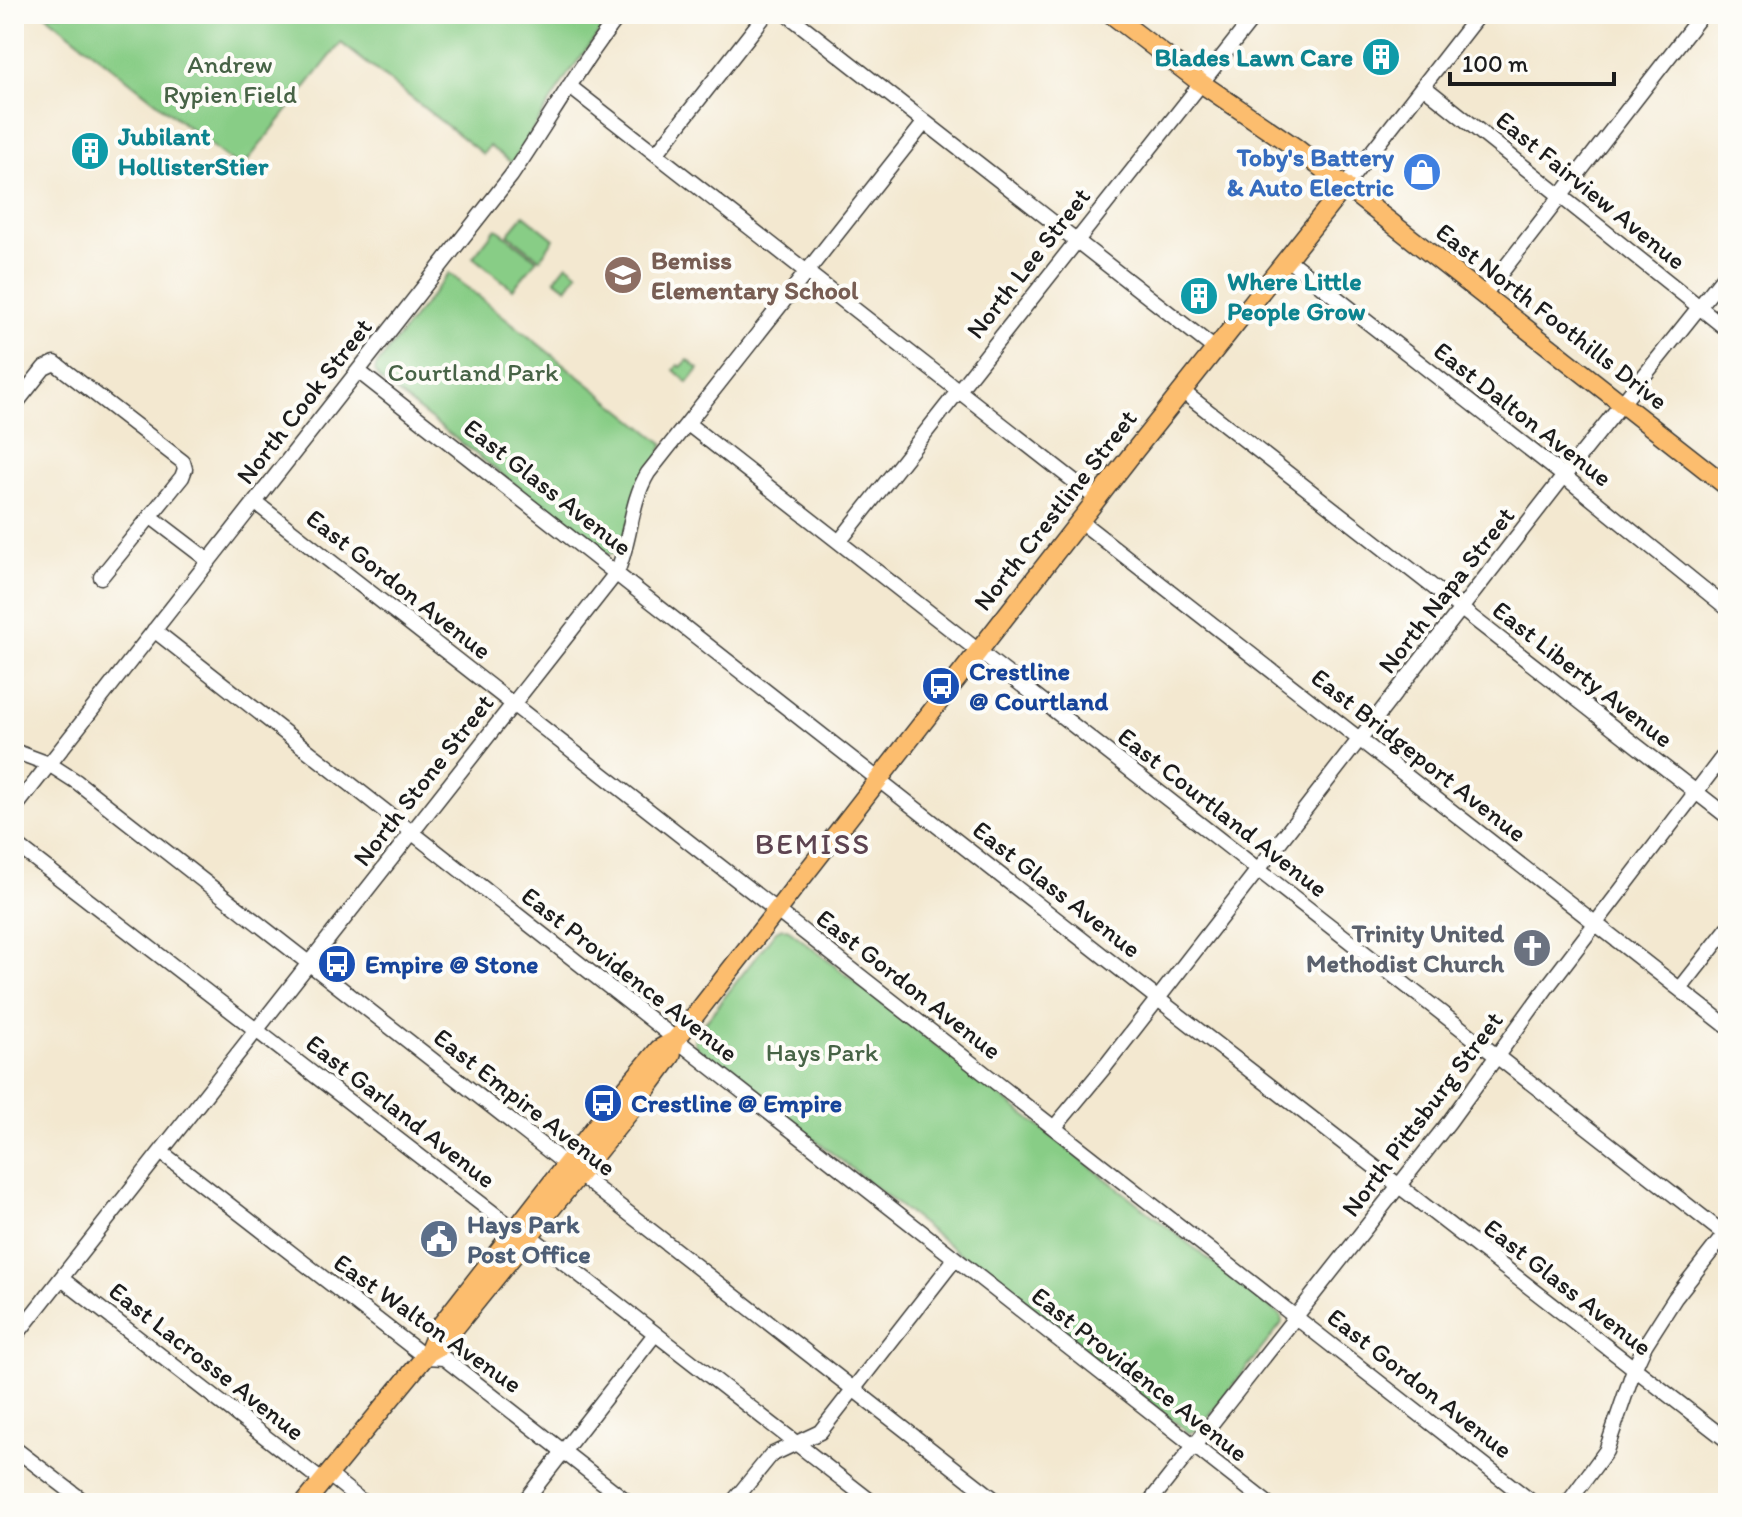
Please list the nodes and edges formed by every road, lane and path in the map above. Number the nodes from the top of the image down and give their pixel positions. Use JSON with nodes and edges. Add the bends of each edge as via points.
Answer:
{"nodes":[{"id":1,"x":620,"y":14,"type":"edge"},
{"id":2,"x":766,"y":14,"type":"edge"},
{"id":3,"x":787,"y":14,"type":"edge"},
{"id":4,"x":1111,"y":14,"type":"edge"},
{"id":5,"x":1256,"y":14,"type":"edge"},
{"id":6,"x":1479,"y":14,"type":"edge"},
{"id":7,"x":1702,"y":14,"type":"edge"},
{"id":8,"x":1201,"y":83,"type":"junction"},
{"id":9,"x":569,"y":86,"type":"junction"},
{"id":10,"x":1423,"y":86,"type":"junction"},
{"id":11,"x":925,"y":122,"type":"junction"},
{"id":12,"x":656,"y":154,"type":"junction"},
{"id":13,"x":1345,"y":186,"type":"junction"},
{"id":14,"x":1560,"y":196,"type":"junction"},
{"id":15,"x":1077,"y":239,"type":"junction"},
{"id":16,"x":1287,"y":259,"type":"junction"},
{"id":17,"x":1728,"y":271,"type":"edge"},
{"id":18,"x":807,"y":272,"type":"junction"},
{"id":19,"x":1483,"y":296,"type":"junction"},
{"id":20,"x":1699,"y":307,"type":"junction"},
{"id":21,"x":1728,"y":330,"type":"edge"},
{"id":22,"x":1215,"y":349,"type":"junction"},
{"id":23,"x":358,"y":371,"type":"junction"},
{"id":24,"x":959,"y":391,"type":"junction"},
{"id":25,"x":1182,"y":391,"type":"junction"},
{"id":26,"x":1622,"y":403,"type":"junction"},
{"id":27,"x":14,"y":406,"type":"edge"},
{"id":28,"x":688,"y":424,"type":"junction"},
{"id":29,"x":1564,"y":476,"type":"junction"},
{"id":30,"x":1728,"y":487,"type":"edge"},
{"id":31,"x":1097,"y":499,"type":"junction"},
{"id":32,"x":256,"y":503,"type":"junction"},
{"id":33,"x":150,"y":516,"type":"junction"},
{"id":34,"x":1080,"y":521,"type":"junction"},
{"id":35,"x":839,"y":542,"type":"junction"},
{"id":36,"x":209,"y":561,"type":"junction"},
{"id":37,"x":617,"y":572,"type":"junction"},
{"id":38,"x":101,"y":577,"type":"dead end"},
{"id":39,"x":1462,"y":609,"type":"junction"},
{"id":40,"x":1728,"y":609,"type":"edge"},
{"id":41,"x":154,"y":630,"type":"junction"},
{"id":42,"x":978,"y":651,"type":"junction"},
{"id":43,"x":514,"y":704,"type":"junction"},
{"id":44,"x":1360,"y":740,"type":"junction"},
{"id":45,"x":1728,"y":750,"type":"edge"},
{"id":46,"x":14,"y":751,"type":"edge"},
{"id":47,"x":49,"y":764,"type":"junction"},
{"id":48,"x":878,"y":779,"type":"junction"},
{"id":49,"x":1696,"y":793,"type":"junction"},
{"id":50,"x":14,"y":809,"type":"edge"},
{"id":51,"x":1728,"y":817,"type":"edge"},
{"id":52,"x":412,"y":832,"type":"junction"},
{"id":53,"x":14,"y":843,"type":"edge"},
{"id":54,"x":1259,"y":870,"type":"junction"},
{"id":55,"x":777,"y":910,"type":"junction"},
{"id":56,"x":1597,"y":925,"type":"junction"},
{"id":57,"x":1728,"y":928,"type":"edge"},
{"id":58,"x":310,"y":965,"type":"junction"},
{"id":59,"x":1680,"y":989,"type":"junction"},
{"id":60,"x":1158,"y":999,"type":"junction"},
{"id":61,"x":1728,"y":1027,"type":"edge"},
{"id":62,"x":257,"y":1029,"type":"junction"},
{"id":63,"x":675,"y":1040,"type":"junction"},
{"id":64,"x":1497,"y":1057,"type":"junction"},
{"id":65,"x":1054,"y":1128,"type":"junction"},
{"id":66,"x":161,"y":1152,"type":"junction"},
{"id":67,"x":572,"y":1170,"type":"junction"},
{"id":68,"x":1399,"y":1186,"type":"junction"},
{"id":69,"x":522,"y":1233,"type":"junction"},
{"id":70,"x":1727,"y":1234,"type":"edge"},
{"id":71,"x":955,"y":1259,"type":"junction"},
{"id":72,"x":62,"y":1279,"type":"junction"},
{"id":73,"x":1298,"y":1317,"type":"junction"},
{"id":74,"x":655,"y":1334,"type":"junction"},
{"id":75,"x":14,"y":1338,"type":"edge"},
{"id":76,"x":426,"y":1355,"type":"junction"},
{"id":77,"x":1634,"y":1369,"type":"junction"},
{"id":78,"x":853,"y":1389,"type":"junction"},
{"id":79,"x":1728,"y":1441,"type":"edge"},
{"id":80,"x":796,"y":1442,"type":"junction"},
{"id":81,"x":1195,"y":1447,"type":"junction"},
{"id":82,"x":14,"y":1448,"type":"edge"},
{"id":83,"x":563,"y":1452,"type":"junction"},
{"id":84,"x":325,"y":1478,"type":"junction"},
{"id":85,"x":86,"y":1503,"type":"edge"},
{"id":86,"x":305,"y":1503,"type":"edge"},
{"id":87,"x":364,"y":1503,"type":"edge"},
{"id":88,"x":523,"y":1503,"type":"edge"},
{"id":89,"x":629,"y":1503,"type":"edge"},
{"id":90,"x":732,"y":1503,"type":"edge"},
{"id":91,"x":873,"y":1503,"type":"edge"},
{"id":92,"x":999,"y":1503,"type":"edge"},
{"id":93,"x":1149,"y":1503,"type":"edge"},
{"id":94,"x":1267,"y":1503,"type":"edge"},
{"id":95,"x":1533,"y":1503,"type":"edge"},
{"id":96,"x":1568,"y":1503,"type":"edge"}],
"edges":[{"from":1,"to":9,"type":"street","name":"North Cook Street"},
{"from":2,"to":12,"type":"street"},
{"from":3,"to":11,"type":"street"},
{"from":4,"to":8,"type":"main road","name":"East North Foothills Drive"},
{"from":5,"to":8,"type":"street","name":"North Lee Street"},
{"from":6,"to":10,"type":"street","name":"North Crestline Street"},
{"from":7,"to":14,"type":"street"},
{"from":8,"to":13,"type":"main road","name":"East North Foothills Drive"},
{"from":8,"to":15,"type":"street","name":"North Lee Street"},
{"from":9,"to":12,"type":"street"},
{"from":9,"to":23,"type":"street","name":"North Cook Street","via":[[511,176]]},
{"from":10,"to":13,"type":"street","name":"North Crestline Street"},
{"from":10,"to":14,"type":"street","name":"East Fairview Avenue"},
{"from":11,"to":15,"type":"street"},
{"from":11,"to":18,"type":"street","name":"North Stone Street"},
{"from":12,"to":18,"type":"street"},
{"from":13,"to":16,"type":"main road","name":"North Crestline Street"},
{"from":13,"to":19,"type":"main road","name":"East North Foothills Drive"},
{"from":14,"to":19,"type":"street"},
{"from":14,"to":20,"type":"street","name":"East Fairview Avenue"},
{"from":15,"to":22,"type":"street"},
{"from":15,"to":24,"type":"street","name":"North Lee Street"},
{"from":16,"to":22,"type":"main road","name":"North Crestline Street"},
{"from":16,"to":29,"type":"street","name":"East Dalton Avenue"},
{"from":17,"to":20,"type":"street","name":"North Napa Street"},
{"from":18,"to":24,"type":"street"},
{"from":18,"to":28,"type":"street","name":"North Stone Street"},
{"from":19,"to":26,"type":"main road","name":"East North Foothills Drive"},
{"from":20,"to":21,"type":"street","name":"East Fairview Avenue"},
{"from":20,"to":26,"type":"street","name":"North Napa Street"},
{"from":22,"to":25,"type":"main road","name":"North Crestline Street"},
{"from":23,"to":32,"type":"street","name":"North Cook Street"},
{"from":23,"to":37,"type":"street","name":"East Glass Avenue"},
{"from":24,"to":31,"type":"street"},
{"from":24,"to":35,"type":"street","name":"North Lee Street"},
{"from":25,"to":31,"type":"main road","name":"North Crestline Street"},
{"from":25,"to":39,"type":"street","name":"East Liberty Avenue"},
{"from":26,"to":29,"type":"street","name":"North Napa Street"},
{"from":26,"to":30,"type":"main road","name":"East North Foothills Drive"},
{"from":27,"to":33,"type":"street","via":[[44,368],[55,363],[183,462],[182,477]]},
{"from":28,"to":35,"type":"street","name":"East Courtland Avenue"},
{"from":28,"to":37,"type":"street","name":"North Stone Street","via":[[640,485]]},
{"from":29,"to":39,"type":"street","name":"North Napa Street"},
{"from":29,"to":40,"type":"street","name":"East Dalton Avenue"},
{"from":31,"to":34,"type":"main road","name":"North Crestline Street"},
{"from":32,"to":36,"type":"street","name":"North Cook Street"},
{"from":32,"to":43,"type":"street","name":"East Gordon Avenue"},
{"from":33,"to":36,"type":"street"},
{"from":33,"to":38,"type":"street"},
{"from":34,"to":42,"type":"main road","name":"North Crestline Street"},
{"from":34,"to":44,"type":"street","name":"East Bridgeport Avenue"},
{"from":35,"to":42,"type":"street","name":"East Courtland Avenue"},
{"from":36,"to":41,"type":"street","name":"North Cook Street"},
{"from":37,"to":43,"type":"street","name":"North Stone Street"},
{"from":37,"to":48,"type":"street","name":"East Glass Avenue"},
{"from":39,"to":44,"type":"street","name":"North Napa Street"},
{"from":39,"to":49,"type":"street","name":"East Liberty Avenue"},
{"from":41,"to":47,"type":"street","name":"North Cook Street"},
{"from":41,"to":52,"type":"street","name":"East Providence Avenue"},
{"from":42,"to":48,"type":"main road","name":"North Crestline Street"},
{"from":42,"to":54,"type":"street","name":"East Courtland Avenue"},
{"from":43,"to":52,"type":"street","name":"North Stone Street"},
{"from":43,"to":55,"type":"street","name":"East Gordon Avenue"},
{"from":44,"to":54,"type":"street","name":"North Napa Street"},
{"from":44,"to":56,"type":"street","name":"East Bridgeport Avenue"},
{"from":45,"to":49,"type":"street","name":"North Pittsburg Street"},
{"from":46,"to":47,"type":"street","name":"East Empire Avenue"},
{"from":47,"to":50,"type":"street","name":"North Cook Street"},
{"from":47,"to":58,"type":"street","name":"East Empire Avenue"},
{"from":48,"to":55,"type":"main road","name":"North Crestline Street"},
{"from":48,"to":60,"type":"street","name":"East Glass Avenue"},
{"from":49,"to":51,"type":"street","name":"East Liberty Avenue"},
{"from":49,"to":56,"type":"street","name":"North Pittsburg Street"},
{"from":52,"to":58,"type":"street","name":"North Stone Street"},
{"from":52,"to":63,"type":"street","name":"East Providence Avenue"},
{"from":53,"to":62,"type":"street","name":"East Garland Avenue"},
{"from":54,"to":60,"type":"street","name":"North Napa Street"},
{"from":54,"to":64,"type":"street","name":"East Courtland Avenue"},
{"from":55,"to":63,"type":"main road","name":"North Crestline Street"},
{"from":55,"to":65,"type":"street","name":"East Gordon Avenue"},
{"from":56,"to":59,"type":"street","name":"East Bridgeport Avenue"},
{"from":56,"to":64,"type":"street","name":"North Pittsburg Street"},
{"from":57,"to":59,"type":"street"},
{"from":58,"to":62,"type":"street","name":"North Stone Street"},
{"from":58,"to":67,"type":"street","name":"East Empire Avenue"},
{"from":59,"to":61,"type":"street","name":"East Bridgeport Avenue"},
{"from":60,"to":65,"type":"street","name":"North Napa Street"},
{"from":60,"to":68,"type":"street","name":"East Glass Avenue"},
{"from":62,"to":66,"type":"street","name":"North Stone Street"},
{"from":62,"to":69,"type":"street","name":"East Garland Avenue"},
{"from":63,"to":67,"type":"main road","name":"North Crestline Street","via":[[659,1049]]},
{"from":63,"to":71,"type":"street","name":"East Providence Avenue"},
{"from":64,"to":68,"type":"street","name":"North Pittsburg Street"},
{"from":64,"to":70,"type":"street","name":"East Courtland Avenue"},
{"from":65,"to":73,"type":"street","name":"East Gordon Avenue"},
{"from":66,"to":72,"type":"street","name":"North Stone Street"},
{"from":66,"to":76,"type":"street","name":"East Walton Avenue"},
{"from":67,"to":69,"type":"main road","name":"North Crestline Street"},
{"from":67,"to":78,"type":"street","name":"East Empire Avenue"},
{"from":68,"to":73,"type":"street","name":"North Pittsburg Street"},
{"from":68,"to":77,"type":"street","name":"East Glass Avenue"},
{"from":69,"to":74,"type":"street","name":"East Garland Avenue"},
{"from":69,"to":76,"type":"main road","name":"North Crestline Street","via":[[438,1329]]},
{"from":70,"to":77,"type":"street","via":[[1673,1301]]},
{"from":71,"to":78,"type":"street"},
{"from":71,"to":81,"type":"street","name":"East Providence Avenue"},
{"from":72,"to":75,"type":"street","name":"North Stone Street"},
{"from":72,"to":84,"type":"street","name":"East Lacrosse Avenue"},
{"from":73,"to":81,"type":"street","name":"North Pittsburg Street"},
{"from":73,"to":95,"type":"street","name":"East Gordon Avenue"},
{"from":74,"to":80,"type":"street","name":"East Garland Avenue"},
{"from":74,"to":83,"type":"street"},
{"from":76,"to":83,"type":"street","name":"East Walton Avenue","via":[[444,1358]]},
{"from":76,"to":84,"type":"main road","name":"North Crestline Street"},
{"from":77,"to":79,"type":"street","name":"East Glass Avenue"},
{"from":77,"to":96,"type":"street","via":[[1606,1451]]},
{"from":78,"to":80,"type":"street","via":[[820,1432]]},
{"from":78,"to":92,"type":"street","name":"East Empire Avenue"},
{"from":80,"to":90,"type":"street","via":[[771,1455]]},
{"from":80,"to":91,"type":"street","name":"East Garland Avenue"},
{"from":81,"to":93,"type":"street","name":"North Pittsburg Street"},
{"from":81,"to":94,"type":"street","name":"East Providence Avenue"},
{"from":82,"to":85,"type":"street"},
{"from":83,"to":88,"type":"street"},
{"from":83,"to":89,"type":"street","name":"East Walton Avenue"},
{"from":84,"to":86,"type":"main road","name":"North Crestline Street"},
{"from":84,"to":87,"type":"street","name":"East Lacrosse Avenue"}]}
